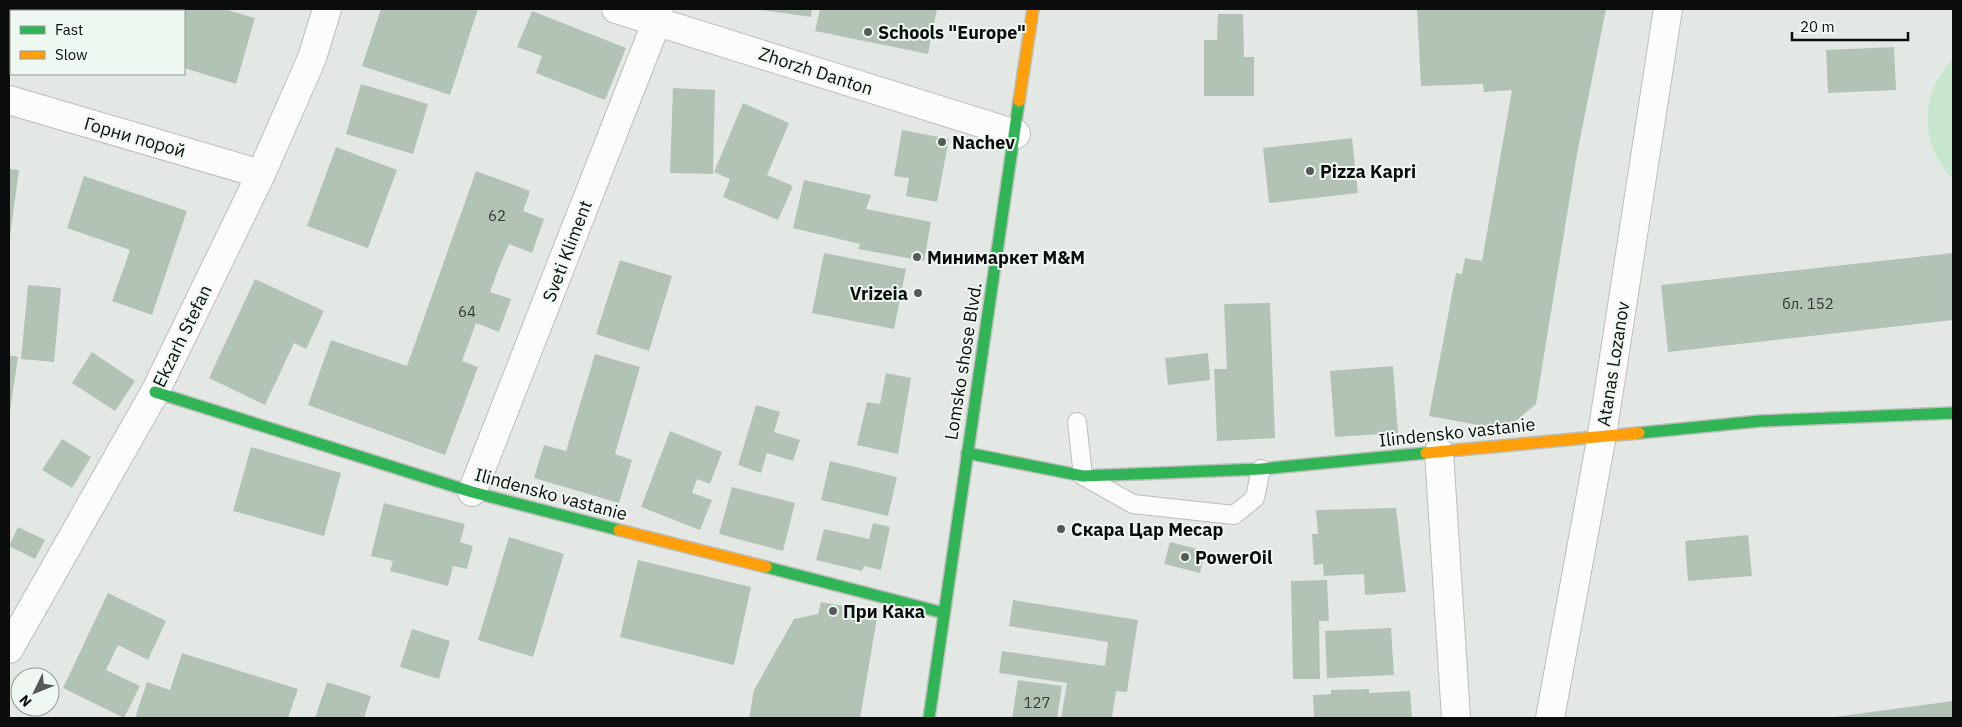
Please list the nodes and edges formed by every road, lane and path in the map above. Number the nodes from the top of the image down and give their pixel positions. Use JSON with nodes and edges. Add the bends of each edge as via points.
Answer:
{"nodes":[{"id":1,"x":327,"y":9,"type":"edge"},
{"id":2,"x":616,"y":9,"type":"edge"},
{"id":3,"x":1033,"y":9,"type":"edge"},
{"id":4,"x":1668,"y":9,"type":"edge"},
{"id":5,"x":658,"y":15,"type":"edge"},
{"id":6,"x":9,"y":100,"type":"edge"},
{"id":7,"x":1016,"y":134,"type":"junction"},
{"id":8,"x":261,"y":174,"type":"junction"},
{"id":9,"x":155,"y":392,"type":"junction"},
{"id":10,"x":1953,"y":413,"type":"edge"},
{"id":11,"x":1077,"y":422,"type":"dead end"},
{"id":12,"x":1602,"y":435,"type":"junction"},
{"id":13,"x":1439,"y":452,"type":"junction"},
{"id":14,"x":967,"y":453,"type":"junction"},
{"id":15,"x":1261,"y":469,"type":"junction"},
{"id":16,"x":1083,"y":476,"type":"junction"},
{"id":17,"x":472,"y":492,"type":"junction"},
{"id":18,"x":944,"y":613,"type":"junction"},
{"id":19,"x":9,"y":650,"type":"edge"},
{"id":20,"x":929,"y":718,"type":"edge"},
{"id":21,"x":1456,"y":718,"type":"edge"},
{"id":22,"x":1550,"y":718,"type":"edge"}],
"edges":[{"from":1,"to":8,"type":"street","name":"Ekzarh Stefan","via":[[312,58]]},
{"from":2,"to":5,"type":"street","name":"Zhorzh Danton"},
{"from":3,"to":7,"type":"street","name":"Lomsko shose Blvd."},
{"from":4,"to":12,"type":"street","name":"Atanas Lozanov"},
{"from":5,"to":7,"type":"street","name":"Zhorzh Danton"},
{"from":5,"to":17,"type":"street","name":"Sveti Kliment"},
{"from":6,"to":8,"type":"street","name":"Горни порой"},
{"from":7,"to":14,"type":"street","name":"Lomsko shose Blvd."},
{"from":8,"to":9,"type":"street","name":"Ekzarh Stefan"},
{"from":9,"to":17,"type":"street","name":"Ilindensko vastanie"},
{"from":9,"to":19,"type":"street","name":"Ekzarh Stefan"},
{"from":10,"to":12,"type":"street","name":"Ilindensko vastanie","via":[[1760,421]]},
{"from":11,"to":16,"type":"lane"},
{"from":12,"to":13,"type":"street","name":"Ilindensko vastanie"},
{"from":12,"to":22,"type":"street","name":"Atanas Lozanov"},
{"from":13,"to":15,"type":"street","name":"Ilindensko vastanie"},
{"from":13,"to":21,"type":"street"},
{"from":14,"to":16,"type":"street","name":"Ilindensko vastanie"},
{"from":14,"to":18,"type":"street","name":"Lomsko shose Blvd."},
{"from":15,"to":16,"type":"street","name":"Ilindensko vastanie"},
{"from":15,"to":16,"type":"lane","via":[[1255,498],[1234,516],[1132,504]]},
{"from":17,"to":18,"type":"street","name":"Ilindensko vastanie"},
{"from":18,"to":20,"type":"street","name":"Lomsko shose Blvd."}]}
